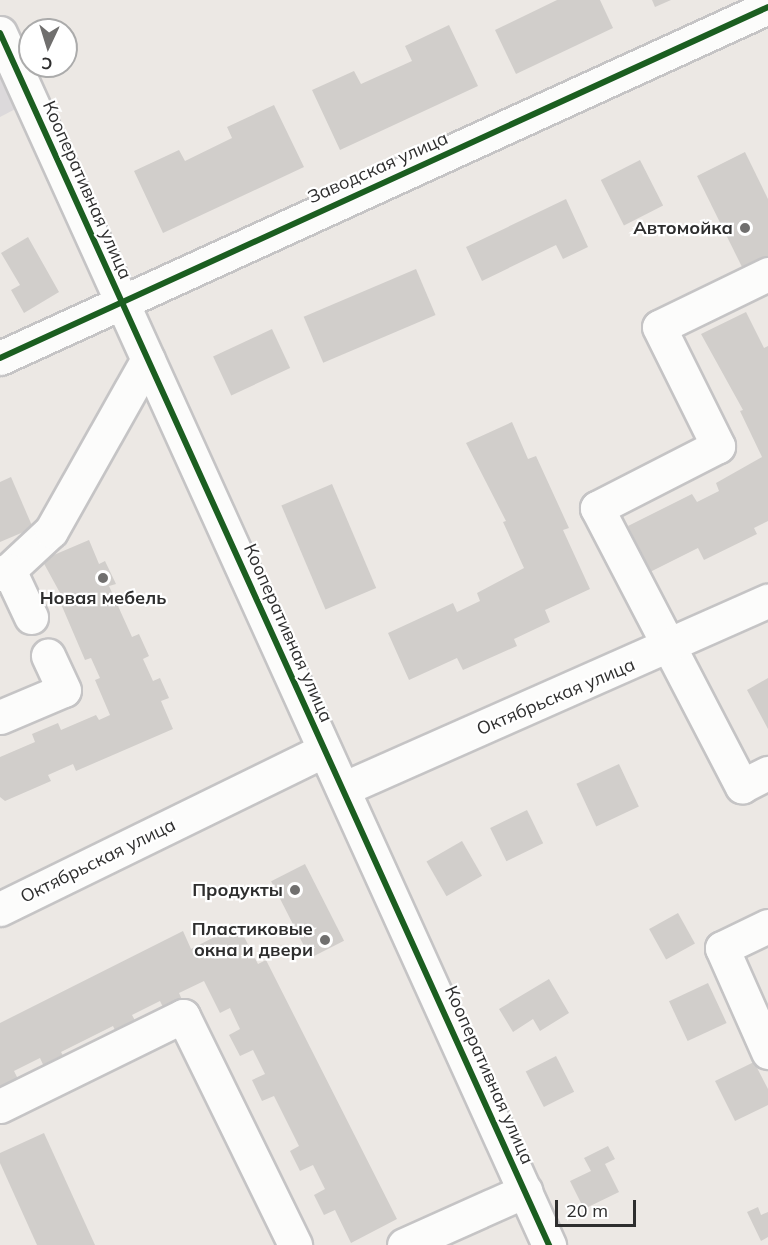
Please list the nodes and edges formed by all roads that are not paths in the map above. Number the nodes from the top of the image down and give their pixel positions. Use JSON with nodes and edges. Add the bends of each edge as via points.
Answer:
{"nodes":[{"id":1,"x":765,"y":5,"type":"edge"},
{"id":2,"x":0,"y":33,"type":"edge"},
{"id":3,"x":768,"y":274,"type":"edge"},
{"id":4,"x":121,"y":301,"type":"junction"},
{"id":5,"x":0,"y":358,"type":"edge"},
{"id":6,"x":148,"y":359,"type":"junction"},
{"id":7,"x":5,"y":572,"type":"edge"},
{"id":8,"x":768,"y":601,"type":"edge"},
{"id":9,"x":31,"y":617,"type":"dead end"},
{"id":10,"x":671,"y":647,"type":"junction"},
{"id":11,"x":48,"y":656,"type":"dead end"},
{"id":12,"x":0,"y":717,"type":"edge"},
{"id":13,"x":324,"y":750,"type":"junction"},
{"id":14,"x":768,"y":773,"type":"edge"},
{"id":15,"x":343,"y":789,"type":"junction"},
{"id":16,"x":0,"y":909,"type":"edge"},
{"id":17,"x":768,"y":926,"type":"edge"},
{"id":18,"x":768,"y":1052,"type":"edge"},
{"id":19,"x":0,"y":1106,"type":"edge"},
{"id":20,"x":525,"y":1191,"type":"junction"},
{"id":21,"x":295,"y":1245,"type":"edge"},
{"id":22,"x":404,"y":1245,"type":"edge"},
{"id":23,"x":549,"y":1245,"type":"edge"}],
"edges":[{"from":1,"to":4,"type":"street","name":"Заводская улица"},
{"from":2,"to":4,"type":"street","name":"Кооперативная улица"},
{"from":3,"to":10,"type":"street","via":[[659,327],[718,446],[597,507]]},
{"from":4,"to":5,"type":"street","name":"Заводская улица"},
{"from":4,"to":6,"type":"street","name":"Кооперативная улица"},
{"from":6,"to":7,"type":"street","via":[[51,531]]},
{"from":6,"to":13,"type":"street","name":"Кооперативная улица"},
{"from":7,"to":9,"type":"street"},
{"from":8,"to":10,"type":"street","name":"Октябрьская улица"},
{"from":10,"to":14,"type":"street","via":[[742,786]]},
{"from":10,"to":15,"type":"street","name":"Октябрьская улица"},
{"from":11,"to":12,"type":"street","via":[[64,690]]},
{"from":13,"to":15,"type":"street","name":"Кооперативная улица"},
{"from":13,"to":16,"type":"street","name":"Октябрьская улица"},
{"from":15,"to":20,"type":"street","name":"Кооперативная улица"},
{"from":17,"to":18,"type":"street","via":[[722,948]]},
{"from":19,"to":21,"type":"street","via":[[183,1016]]},
{"from":20,"to":22,"type":"street"},
{"from":20,"to":23,"type":"street","name":"Кооперативная улица"}]}
